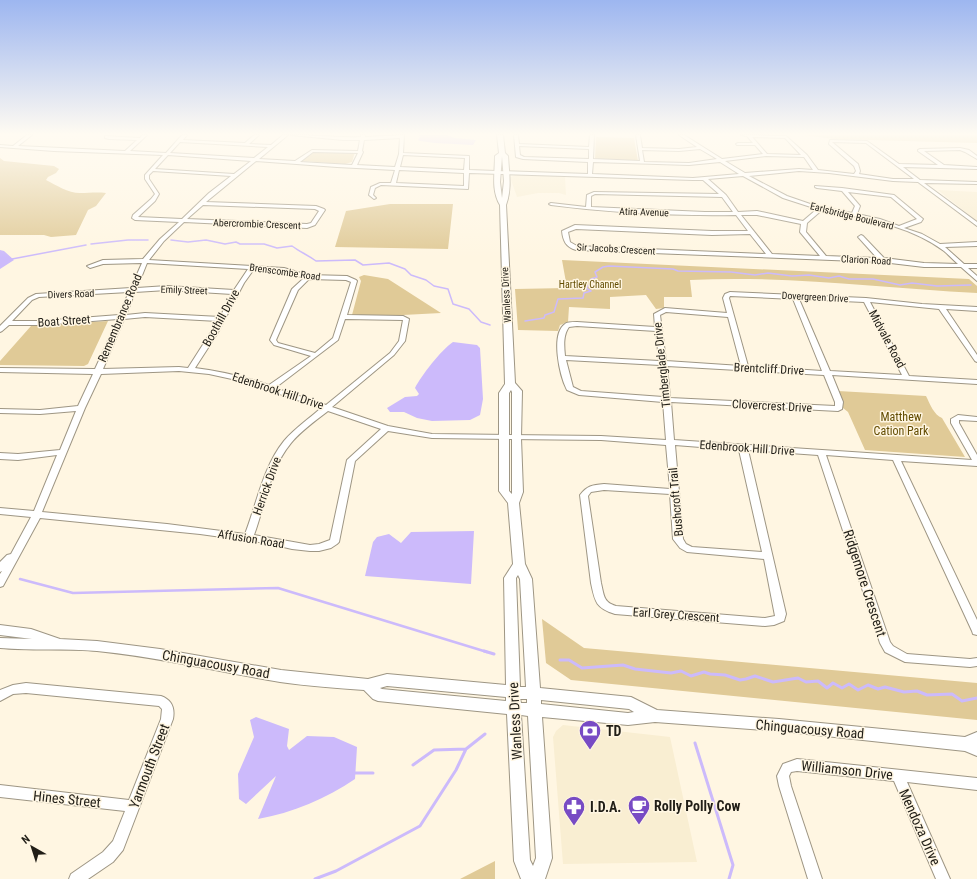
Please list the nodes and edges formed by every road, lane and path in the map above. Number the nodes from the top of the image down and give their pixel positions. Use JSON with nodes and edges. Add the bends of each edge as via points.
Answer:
{"nodes":[{"id":1,"x":148,"y":176,"type":"edge"},
{"id":2,"x":234,"y":176,"type":"edge"},
{"id":3,"x":395,"y":176,"type":"edge"},
{"id":4,"x":467,"y":176,"type":"edge"},
{"id":5,"x":498,"y":176,"type":"edge"},
{"id":6,"x":506,"y":176,"type":"edge"},
{"id":7,"x":590,"y":176,"type":"edge"},
{"id":8,"x":729,"y":176,"type":"edge"},
{"id":9,"x":748,"y":176,"type":"edge"},
{"id":10,"x":864,"y":176,"type":"edge"},
{"id":11,"x":914,"y":176,"type":"edge"},
{"id":12,"x":706,"y":179,"type":"junction"},
{"id":13,"x":921,"y":181,"type":"junction"},
{"id":14,"x":977,"y":183,"type":"edge"},
{"id":15,"x":394,"y":184,"type":"junction"},
{"id":16,"x":817,"y":187,"type":"dead end"},
{"id":17,"x":842,"y":189,"type":"junction"},
{"id":18,"x":724,"y":196,"type":"junction"},
{"id":19,"x":374,"y":198,"type":"dead end"},
{"id":20,"x":201,"y":203,"type":"junction"},
{"id":21,"x":551,"y":204,"type":"dead end"},
{"id":22,"x":503,"y":205,"type":"junction"},
{"id":23,"x":821,"y":208,"type":"junction"},
{"id":24,"x":588,"y":209,"type":"junction"},
{"id":25,"x":737,"y":214,"type":"junction"},
{"id":26,"x":854,"y":214,"type":"junction"},
{"id":27,"x":182,"y":221,"type":"junction"},
{"id":28,"x":804,"y":223,"type":"junction"},
{"id":29,"x":977,"y":224,"type":"edge"},
{"id":30,"x":901,"y":227,"type":"junction"},
{"id":31,"x":752,"y":232,"type":"junction"},
{"id":32,"x":861,"y":237,"type":"dead end"},
{"id":33,"x":977,"y":244,"type":"edge"},
{"id":34,"x":939,"y":246,"type":"junction"},
{"id":35,"x":770,"y":255,"type":"junction"},
{"id":36,"x":824,"y":258,"type":"junction"},
{"id":37,"x":882,"y":260,"type":"junction"},
{"id":38,"x":144,"y":261,"type":"junction"},
{"id":39,"x":90,"y":266,"type":"dead end"},
{"id":40,"x":962,"y":266,"type":"junction"},
{"id":41,"x":977,"y":266,"type":"edge"},
{"id":42,"x":252,"y":267,"type":"junction"},
{"id":43,"x":308,"y":277,"type":"junction"},
{"id":44,"x":977,"y":279,"type":"edge"},
{"id":45,"x":132,"y":290,"type":"junction"},
{"id":46,"x":235,"y":292,"type":"junction"},
{"id":47,"x":795,"y":296,"type":"junction"},
{"id":48,"x":866,"y":300,"type":"junction"},
{"id":49,"x":941,"y":307,"type":"junction"},
{"id":50,"x":977,"y":309,"type":"edge"},
{"id":51,"x":730,"y":314,"type":"junction"},
{"id":52,"x":121,"y":317,"type":"junction"},
{"id":53,"x":344,"y":317,"type":"junction"},
{"id":54,"x":222,"y":319,"type":"junction"},
{"id":55,"x":7,"y":323,"type":"junction"},
{"id":56,"x":659,"y":329,"type":"junction"},
{"id":57,"x":0,"y":330,"type":"edge"},
{"id":58,"x":316,"y":355,"type":"junction"},
{"id":59,"x":562,"y":358,"type":"junction"},
{"id":60,"x":977,"y":360,"type":"edge"},
{"id":61,"x":663,"y":363,"type":"junction"},
{"id":62,"x":745,"y":368,"type":"junction"},
{"id":63,"x":0,"y":370,"type":"edge"},
{"id":64,"x":190,"y":370,"type":"junction"},
{"id":65,"x":98,"y":371,"type":"junction"},
{"id":66,"x":826,"y":373,"type":"junction"},
{"id":67,"x":907,"y":378,"type":"junction"},
{"id":68,"x":977,"y":382,"type":"edge"},
{"id":69,"x":510,"y":384,"type":"junction"},
{"id":70,"x":270,"y":388,"type":"junction"},
{"id":71,"x":666,"y":400,"type":"junction"},
{"id":72,"x":327,"y":407,"type":"junction"},
{"id":73,"x":81,"y":408,"type":"junction"},
{"id":74,"x":0,"y":411,"type":"edge"},
{"id":75,"x":977,"y":418,"type":"edge"},
{"id":76,"x":386,"y":428,"type":"junction"},
{"id":77,"x":503,"y":438,"type":"junction"},
{"id":78,"x":516,"y":438,"type":"junction"},
{"id":79,"x":671,"y":442,"type":"junction"},
{"id":80,"x":743,"y":448,"type":"junction"},
{"id":81,"x":62,"y":452,"type":"junction"},
{"id":82,"x":821,"y":453,"type":"junction"},
{"id":83,"x":0,"y":456,"type":"edge"},
{"id":84,"x":896,"y":458,"type":"junction"},
{"id":85,"x":977,"y":462,"type":"edge"},
{"id":86,"x":674,"y":492,"type":"junction"},
{"id":87,"x":512,"y":502,"type":"junction"},
{"id":88,"x":0,"y":511,"type":"edge"},
{"id":89,"x":37,"y":514,"type":"junction"},
{"id":90,"x":248,"y":538,"type":"junction"},
{"id":91,"x":18,"y":548,"type":"junction"},
{"id":92,"x":768,"y":556,"type":"junction"},
{"id":93,"x":519,"y":564,"type":"junction"},
{"id":94,"x":0,"y":568,"type":"edge"},
{"id":95,"x":0,"y":583,"type":"edge"},
{"id":96,"x":0,"y":630,"type":"edge"},
{"id":97,"x":977,"y":632,"type":"edge"},
{"id":98,"x":0,"y":643,"type":"edge"},
{"id":99,"x":64,"y":644,"type":"junction"},
{"id":100,"x":977,"y":662,"type":"edge"},
{"id":101,"x":368,"y":685,"type":"junction"},
{"id":102,"x":513,"y":692,"type":"junction"},
{"id":103,"x":533,"y":694,"type":"junction"},
{"id":104,"x":0,"y":696,"type":"edge"},
{"id":105,"x":514,"y":708,"type":"junction"},
{"id":106,"x":534,"y":710,"type":"junction"},
{"id":107,"x":655,"y":716,"type":"junction"},
{"id":108,"x":973,"y":744,"type":"edge"},
{"id":109,"x":898,"y":775,"type":"junction"},
{"id":110,"x":977,"y":784,"type":"edge"},
{"id":111,"x":0,"y":791,"type":"edge"},
{"id":112,"x":133,"y":806,"type":"junction"},
{"id":113,"x":76,"y":879,"type":"edge"},
{"id":114,"x":530,"y":879,"type":"edge"},
{"id":115,"x":536,"y":879,"type":"edge"},
{"id":116,"x":815,"y":879,"type":"edge"},
{"id":117,"x":943,"y":879,"type":"edge"}],
"edges":[{"from":1,"to":27,"type":"street","via":[[156,196],[135,218]]},
{"from":2,"to":20,"type":"street","name":"Remembrance Road"},
{"from":3,"to":15,"type":"street"},
{"from":4,"to":15,"type":"street","via":[[466,188]]},
{"from":5,"to":22,"type":"main road","name":"Wanless Drive","via":[[499,200]]},
{"from":6,"to":22,"type":"main road","name":"Wanless Drive","via":[[506,200]]},
{"from":7,"to":12,"type":"street"},
{"from":8,"to":12,"type":"street"},
{"from":9,"to":23,"type":"street","name":"Earlsbridge Boulevard","via":[[785,197]]},
{"from":10,"to":13,"type":"street"},
{"from":11,"to":13,"type":"street"},
{"from":12,"to":18,"type":"street"},
{"from":13,"to":14,"type":"street"},
{"from":13,"to":29,"type":"street"},
{"from":15,"to":19,"type":"street","via":[[375,185],[371,195]]},
{"from":16,"to":17,"type":"street"},
{"from":17,"to":26,"type":"street","via":[[858,206]]},
{"from":17,"to":30,"type":"street","via":[[883,194],[894,198],[920,219]]},
{"from":18,"to":24,"type":"street","via":[[594,193],[589,195]]},
{"from":18,"to":25,"type":"street"},
{"from":20,"to":27,"type":"street","name":"Remembrance Road"},
{"from":20,"to":27,"type":"street","name":"Abercrombie Crescent","via":[[322,210],[313,224],[307,226]]},
{"from":21,"to":24,"type":"street","name":"Atira Avenue"},
{"from":22,"to":69,"type":"main road","name":"Wanless Drive"},
{"from":23,"to":26,"type":"street","name":"Earlsbridge Boulevard"},
{"from":23,"to":28,"type":"street"},
{"from":24,"to":25,"type":"street","name":"Atira Avenue"},
{"from":25,"to":28,"type":"street","name":"Atira Avenue","via":[[761,213]]},
{"from":25,"to":31,"type":"street"},
{"from":26,"to":30,"type":"street","name":"Earlsbridge Boulevard"},
{"from":27,"to":38,"type":"street","name":"Remembrance Road"},
{"from":28,"to":36,"type":"street","via":[[804,235]]},
{"from":30,"to":34,"type":"street","name":"Earlsbridge Boulevard"},
{"from":31,"to":35,"type":"street"},
{"from":31,"to":35,"type":"street","name":"Sir Jacobs Crescent","via":[[712,233],[575,227],[565,231],[567,243],[576,248]]},
{"from":32,"to":37,"type":"street"},
{"from":33,"to":34,"type":"street"},
{"from":34,"to":40,"type":"street","name":"Earlsbridge Boulevard"},
{"from":35,"to":36,"type":"street","name":"Clarion Road"},
{"from":36,"to":37,"type":"street","name":"Clarion Road"},
{"from":37,"to":40,"type":"street","name":"Clarion Road"},
{"from":38,"to":39,"type":"street","name":"Brenscombe Road","via":[[103,262]]},
{"from":38,"to":42,"type":"street","name":"Brenscombe Road"},
{"from":38,"to":45,"type":"street","name":"Remembrance Road"},
{"from":40,"to":41,"type":"street","name":"Clarion Road"},
{"from":40,"to":44,"type":"street","name":"Earlsbridge Boulevard"},
{"from":42,"to":43,"type":"street","name":"Brenscombe Road","via":[[284,270]]},
{"from":42,"to":46,"type":"street","name":"Boothill Drive","via":[[242,278]]},
{"from":43,"to":53,"type":"street","name":"Brenscombe Road","via":[[346,278],[354,281]]},
{"from":43,"to":58,"type":"street","via":[[295,289],[273,340],[276,344]]},
{"from":45,"to":46,"type":"street","name":"Emily Street","via":[[167,288]]},
{"from":45,"to":52,"type":"street","name":"Remembrance Road"},
{"from":45,"to":55,"type":"street","name":"Divers Road","via":[[35,296]]},
{"from":46,"to":54,"type":"street","name":"Boothill Drive"},
{"from":47,"to":48,"type":"street","name":"Dovergreen Drive"},
{"from":47,"to":51,"type":"street","name":"Dovergreen Drive","via":[[730,294],[726,298]]},
{"from":47,"to":66,"type":"street"},
{"from":48,"to":49,"type":"street","name":"Dovergreen Drive"},
{"from":48,"to":67,"type":"street","name":"Midvale Road"},
{"from":49,"to":50,"type":"street","name":"Dovergreen Drive"},
{"from":49,"to":60,"type":"street"},
{"from":51,"to":56,"type":"street","name":"Timberglade Drive","via":[[665,310],[657,314]]},
{"from":51,"to":62,"type":"street","name":"Dovergreen Drive"},
{"from":52,"to":54,"type":"street","name":"Boat Street","via":[[152,315]]},
{"from":52,"to":55,"type":"street","name":"Boat Street"},
{"from":52,"to":65,"type":"street","name":"Remembrance Road"},
{"from":53,"to":58,"type":"street","name":"Brenscombe Road","via":[[336,339]]},
{"from":53,"to":72,"type":"street","name":"Herrick Drive","via":[[406,319],[402,341],[396,351]]},
{"from":54,"to":64,"type":"street","name":"Boothill Drive"},
{"from":55,"to":57,"type":"street","name":"Divers Road"},
{"from":56,"to":59,"type":"street","via":[[567,325],[563,331]]},
{"from":56,"to":61,"type":"street","name":"Timberglade Drive"},
{"from":58,"to":70,"type":"street","name":"Brenscombe Road"},
{"from":59,"to":61,"type":"street","name":"Brentcliff Drive"},
{"from":59,"to":71,"type":"street","via":[[567,382],[573,391]]},
{"from":61,"to":62,"type":"street","name":"Brentcliff Drive"},
{"from":61,"to":71,"type":"street","name":"Timberglade Drive"},
{"from":62,"to":66,"type":"street","name":"Brentcliff Drive"},
{"from":63,"to":65,"type":"street","name":"Edenbrook Hill Drive"},
{"from":64,"to":65,"type":"street","name":"Edenbrook Hill Drive"},
{"from":64,"to":70,"type":"street","name":"Edenbrook Hill Drive","via":[[243,378]]},
{"from":65,"to":73,"type":"street","name":"Remembrance Road"},
{"from":66,"to":67,"type":"street","name":"Brentcliff Drive"},
{"from":66,"to":71,"type":"street","name":"Clovercrest Drive","via":[[839,402],[838,409]]},
{"from":67,"to":68,"type":"street","name":"Brentcliff Drive"},
{"from":69,"to":77,"type":"main road","name":"Wanless Drive","via":[[504,393]]},
{"from":69,"to":78,"type":"main road","name":"Wanless Drive","via":[[517,391]]},
{"from":70,"to":72,"type":"street","name":"Edenbrook Hill Drive"},
{"from":71,"to":79,"type":"street","name":"Timberglade Drive"},
{"from":72,"to":76,"type":"street","name":"Edenbrook Hill Drive"},
{"from":72,"to":90,"type":"street","name":"Herrick Drive","via":[[280,450]]},
{"from":73,"to":74,"type":"street","via":[[40,412]]},
{"from":73,"to":81,"type":"street","name":"Remembrance Road"},
{"from":75,"to":85,"type":"street","via":[[955,419]]},
{"from":76,"to":77,"type":"street","name":"Edenbrook Hill Drive","via":[[432,436]]},
{"from":76,"to":90,"type":"street","name":"Affusion Road","via":[[351,460],[334,542],[326,547],[314,548]]},
{"from":77,"to":78,"type":"street","name":"Edenbrook Hill Drive"},
{"from":77,"to":87,"type":"main road","name":"Wanless Drive","via":[[504,491]]},
{"from":78,"to":79,"type":"street","name":"Edenbrook Hill Drive","via":[[601,438]]},
{"from":78,"to":87,"type":"main road","name":"Wanless Drive","via":[[518,492]]},
{"from":79,"to":80,"type":"street","name":"Edenbrook Hill Drive"},
{"from":79,"to":86,"type":"street","name":"Bushcroft Trail"},
{"from":80,"to":82,"type":"street","name":"Edenbrook Hill Drive"},
{"from":80,"to":92,"type":"street","name":"Earl Grey Crescent"},
{"from":81,"to":83,"type":"street"},
{"from":81,"to":89,"type":"street","name":"Remembrance Road"},
{"from":82,"to":84,"type":"street","name":"Edenbrook Hill Drive"},
{"from":82,"to":100,"type":"street","name":"Ridgemore Crescent","via":[[889,649],[905,658]]},
{"from":84,"to":85,"type":"street","name":"Edenbrook Hill Drive"},
{"from":84,"to":97,"type":"street"},
{"from":86,"to":92,"type":"street","name":"Bushcroft Trail","via":[[678,539],[683,546],[690,550]]},
{"from":86,"to":92,"type":"street","name":"Earl Grey Crescent","via":[[597,488],[588,490],[584,496],[596,587],[601,603],[615,610],[774,621],[780,618],[781,614]]},
{"from":87,"to":93,"type":"main road","name":"Wanless Drive"},
{"from":88,"to":89,"type":"street","name":"Affusion Road"},
{"from":89,"to":90,"type":"street","name":"Affusion Road"},
{"from":89,"to":91,"type":"street","name":"Remembrance Road"},
{"from":91,"to":94,"type":"street","name":"Remembrance Road"},
{"from":91,"to":95,"type":"street","name":"Remembrance Road"},
{"from":93,"to":102,"type":"main road","name":"Wanless Drive","via":[[510,578]]},
{"from":93,"to":103,"type":"main road","name":"Wanless Drive","via":[[526,579]]},
{"from":96,"to":99,"type":"main road","name":"Chinguacousy Road","via":[[31,634]]},
{"from":98,"to":99,"type":"main road","name":"Chinguacousy Road"},
{"from":99,"to":101,"type":"main road","name":"Chinguacousy Road","via":[[160,654],[281,676]]},
{"from":101,"to":102,"type":"main road","name":"Chinguacousy Road","via":[[387,680]]},
{"from":101,"to":105,"type":"main road","name":"Chinguacousy Road","via":[[378,695]]},
{"from":102,"to":103,"type":"main road","name":"Chinguacousy Road"},
{"from":102,"to":105,"type":"main road","name":"Wanless Drive"},
{"from":103,"to":106,"type":"main road","name":"Wanless Drive"},
{"from":103,"to":107,"type":"main road","name":"Chinguacousy Road","via":[[631,703]]},
{"from":104,"to":112,"type":"street","name":"Yarmouth Street","via":[[15,688],[26,688],[161,701],[166,704],[167,719]]},
{"from":105,"to":106,"type":"main road","name":"Chinguacousy Road"},
{"from":105,"to":114,"type":"main road","name":"Wanless Drive","via":[[522,861]]},
{"from":106,"to":107,"type":"main road","name":"Chinguacousy Road","via":[[628,719]]},
{"from":106,"to":115,"type":"main road","name":"Wanless Drive","via":[[544,858]]},
{"from":107,"to":108,"type":"main road","name":"Chinguacousy Road"},
{"from":109,"to":110,"type":"street","name":"Williamson Drive"},
{"from":109,"to":116,"type":"street","name":"Williamson Drive","via":[[797,765],[792,765],[784,771],[785,786]]},
{"from":109,"to":117,"type":"street","name":"Mendoza Drive"},
{"from":111,"to":112,"type":"street","name":"Hines Street"},
{"from":112,"to":113,"type":"street","name":"Yarmouth Street","via":[[114,851]]}]}
